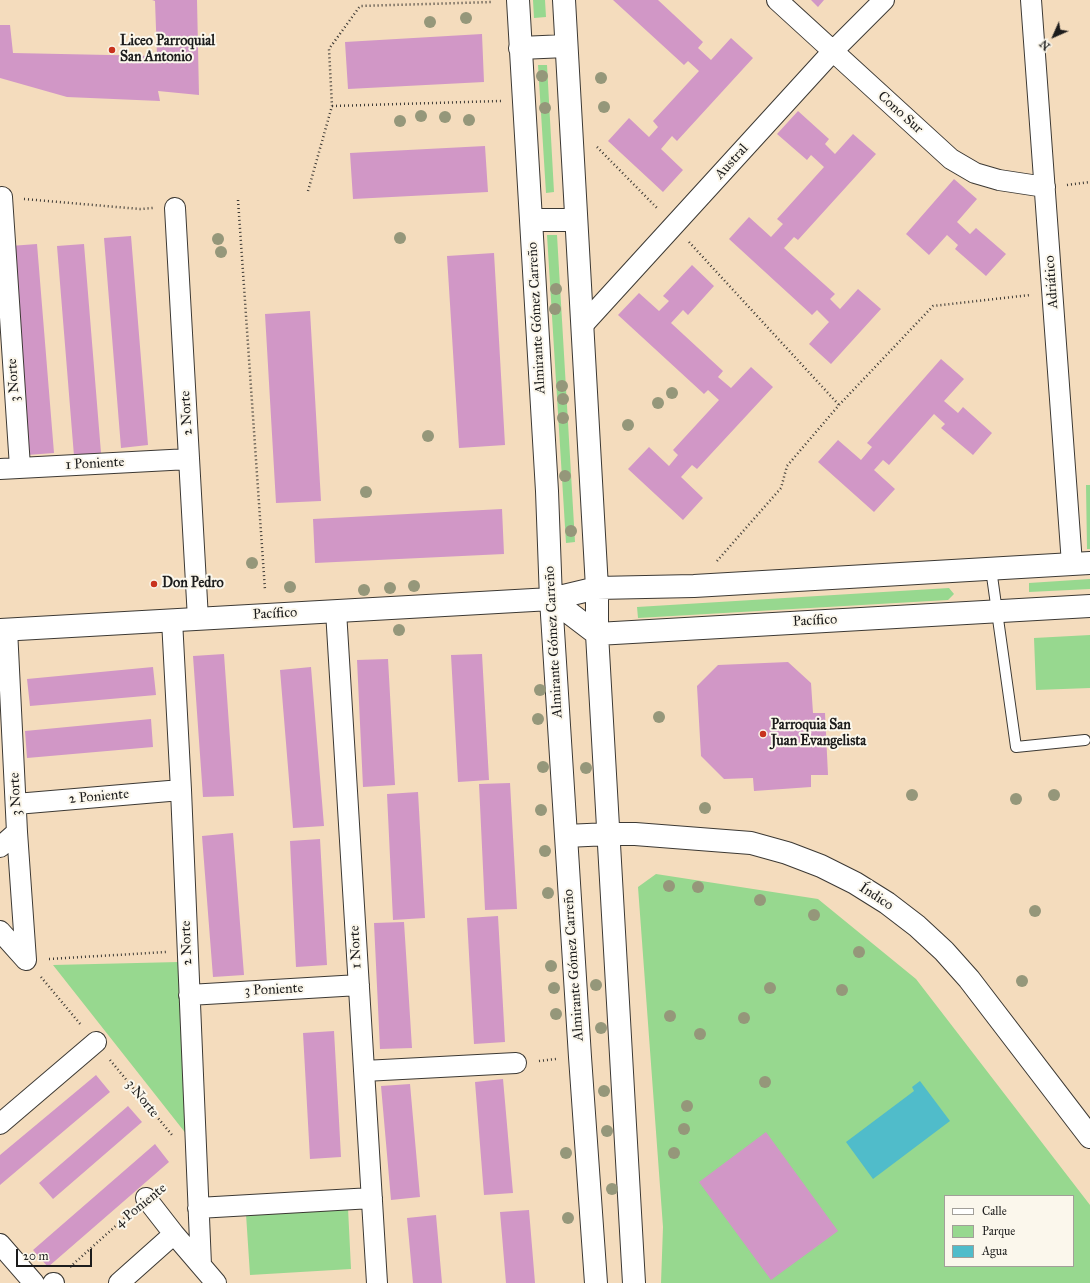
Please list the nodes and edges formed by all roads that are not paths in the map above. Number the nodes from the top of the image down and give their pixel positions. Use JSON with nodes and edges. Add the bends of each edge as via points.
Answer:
{"nodes":[{"id":1,"x":518,"y":0,"type":"edge"},
{"id":2,"x":564,"y":0,"type":"edge"},
{"id":3,"x":777,"y":0,"type":"edge"},
{"id":4,"x":884,"y":0,"type":"edge"},
{"id":5,"x":1031,"y":0,"type":"edge"},
{"id":6,"x":566,"y":46,"type":"junction"},
{"id":7,"x":520,"y":48,"type":"junction"},
{"id":8,"x":833,"y":51,"type":"junction"},
{"id":9,"x":1045,"y":187,"type":"junction"},
{"id":10,"x":2,"y":197,"type":"road end"},
{"id":11,"x":175,"y":208,"type":"road end"},
{"id":12,"x":531,"y":220,"type":"junction"},
{"id":13,"x":576,"y":220,"type":"junction"},
{"id":14,"x":582,"y":326,"type":"junction"},
{"id":15,"x":8,"y":428,"type":"edge"},
{"id":16,"x":190,"y":459,"type":"junction"},
{"id":17,"x":20,"y":467,"type":"junction"},
{"id":18,"x":0,"y":468,"type":"edge"},
{"id":19,"x":1081,"y":564,"type":"edge"},
{"id":20,"x":990,"y":569,"type":"junction"},
{"id":21,"x":597,"y":588,"type":"junction"},
{"id":22,"x":551,"y":600,"type":"junction"},
{"id":23,"x":1090,"y":606,"type":"edge"},
{"id":24,"x":336,"y":611,"type":"junction"},
{"id":25,"x":997,"y":611,"type":"junction"},
{"id":26,"x":198,"y":619,"type":"junction"},
{"id":27,"x":172,"y":620,"type":"junction"},
{"id":28,"x":4,"y":629,"type":"edge"},
{"id":29,"x":597,"y":634,"type":"junction"},
{"id":30,"x":1085,"y":740,"type":"dead end"},
{"id":31,"x":181,"y":790,"type":"junction"},
{"id":32,"x":16,"y":804,"type":"junction"},
{"id":33,"x":18,"y":832,"type":"junction"},
{"id":34,"x":609,"y":834,"type":"junction"},
{"id":35,"x":566,"y":836,"type":"junction"},
{"id":36,"x":0,"y":847,"type":"edge"},
{"id":37,"x":0,"y":931,"type":"edge"},
{"id":38,"x":359,"y":985,"type":"junction"},
{"id":39,"x":189,"y":995,"type":"junction"},
{"id":40,"x":96,"y":1042,"type":"road end"},
{"id":41,"x":516,"y":1063,"type":"road end"},
{"id":42,"x":364,"y":1071,"type":"junction"},
{"id":43,"x":0,"y":1124,"type":"edge"},
{"id":44,"x":1090,"y":1137,"type":"edge"},
{"id":45,"x":146,"y":1198,"type":"road end"},
{"id":46,"x":372,"y":1198,"type":"junction"},
{"id":47,"x":198,"y":1208,"type":"junction"},
{"id":48,"x":174,"y":1234,"type":"junction"},
{"id":49,"x":0,"y":1244,"type":"edge"},
{"id":50,"x":201,"y":1265,"type":"junction"},
{"id":51,"x":34,"y":1283,"type":"edge"},
{"id":52,"x":120,"y":1283,"type":"edge"},
{"id":53,"x":216,"y":1283,"type":"edge"},
{"id":54,"x":377,"y":1283,"type":"edge"},
{"id":55,"x":596,"y":1283,"type":"edge"},
{"id":56,"x":634,"y":1283,"type":"edge"}],
"edges":[{"from":1,"to":7,"type":"street","name":"Almirante Gómez Carreño"},
{"from":2,"to":6,"type":"street"},
{"from":3,"to":8,"type":"street","name":"Cono Sur"},
{"from":4,"to":8,"type":"street","name":"Austral"},
{"from":5,"to":9,"type":"street","name":"Adriático"},
{"from":6,"to":7,"type":"street"},
{"from":6,"to":13,"type":"street"},
{"from":7,"to":12,"type":"street","name":"Almirante Gómez Carreño"},
{"from":8,"to":9,"type":"street","name":"Cono Sur","via":[[951,159],[975,173],[999,180]]},
{"from":8,"to":14,"type":"street","name":"Austral"},
{"from":9,"to":19,"type":"street","name":"Adriático","via":[[1052,293]]},
{"from":10,"to":15,"type":"street","name":"3 Norte"},
{"from":11,"to":16,"type":"street","name":"2 Norte"},
{"from":12,"to":13,"type":"street"},
{"from":12,"to":22,"type":"street","name":"Almirante Gómez Carreño"},
{"from":13,"to":14,"type":"street"},
{"from":14,"to":21,"type":"street"},
{"from":15,"to":17,"type":"street","name":"3 Norte"},
{"from":16,"to":17,"type":"street","name":"1 Poniente"},
{"from":16,"to":26,"type":"street","name":"2 Norte"},
{"from":17,"to":18,"type":"street","name":"1 Poniente"},
{"from":19,"to":20,"type":"street","name":"Pacífico"},
{"from":20,"to":21,"type":"street","name":"Pacífico","via":[[694,586]]},
{"from":20,"to":25,"type":"lane"},
{"from":21,"to":22,"type":"street","name":"Pacífico"},
{"from":21,"to":29,"type":"street"},
{"from":22,"to":24,"type":"street","name":"Pacífico"},
{"from":22,"to":29,"type":"street"},
{"from":22,"to":35,"type":"street","name":"Almirante Gómez Carreño"},
{"from":23,"to":25,"type":"street","name":"Pacífico"},
{"from":24,"to":26,"type":"street","name":"Pacífico"},
{"from":24,"to":38,"type":"street","name":"1 Norte"},
{"from":25,"to":29,"type":"street","name":"Pacífico"},
{"from":25,"to":30,"type":"lane","via":[[1016,747]]},
{"from":26,"to":27,"type":"street","name":"Pacífico"},
{"from":27,"to":28,"type":"street","name":"Pacífico"},
{"from":27,"to":31,"type":"street","name":"2 Norte"},
{"from":28,"to":32,"type":"street","name":"3 Norte"},
{"from":29,"to":34,"type":"street"},
{"from":31,"to":32,"type":"street","name":"2 Poniente"},
{"from":31,"to":39,"type":"street","name":"2 Norte"},
{"from":32,"to":33,"type":"street","name":"3 Norte"},
{"from":33,"to":36,"type":"street"},
{"from":33,"to":37,"type":"street","name":"3 Norte","via":[[26,960]]},
{"from":34,"to":35,"type":"street","name":"Índico"},
{"from":34,"to":44,"type":"street","name":"Índico","via":[[662,835],[750,843],[822,866],[887,903],[917,926],[970,979]]},
{"from":34,"to":56,"type":"street"},
{"from":35,"to":55,"type":"street","name":"Almirante Gómez Carreño"},
{"from":38,"to":39,"type":"street","name":"3 Poniente"},
{"from":38,"to":42,"type":"street","name":"1 Norte"},
{"from":39,"to":47,"type":"street","name":"2 Norte"},
{"from":40,"to":43,"type":"street"},
{"from":41,"to":42,"type":"street"},
{"from":42,"to":46,"type":"street","name":"1 Norte"},
{"from":45,"to":48,"type":"street"},
{"from":46,"to":47,"type":"street"},
{"from":46,"to":54,"type":"street","name":"1 Norte"},
{"from":47,"to":50,"type":"street","name":"2 Norte"},
{"from":48,"to":50,"type":"street"},
{"from":48,"to":52,"type":"street"},
{"from":49,"to":51,"type":"street"},
{"from":50,"to":53,"type":"street"}]}
